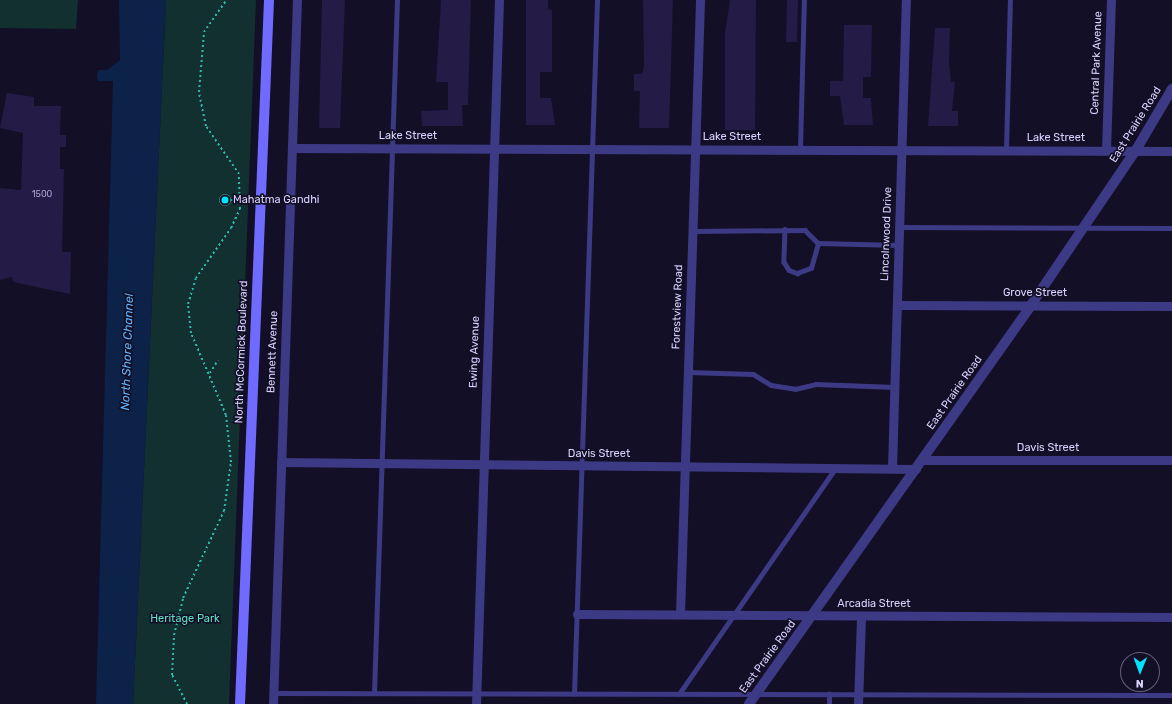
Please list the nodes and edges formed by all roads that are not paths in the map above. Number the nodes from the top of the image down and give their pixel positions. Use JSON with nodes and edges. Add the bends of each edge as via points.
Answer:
{"nodes":[{"id":1,"x":269,"y":0,"type":"edge"},
{"id":2,"x":297,"y":0,"type":"edge"},
{"id":3,"x":397,"y":0,"type":"edge"},
{"id":4,"x":499,"y":0,"type":"edge"},
{"id":5,"x":597,"y":0,"type":"edge"},
{"id":6,"x":700,"y":0,"type":"edge"},
{"id":7,"x":804,"y":0,"type":"edge"},
{"id":8,"x":906,"y":0,"type":"edge"},
{"id":9,"x":1010,"y":0,"type":"edge"},
{"id":10,"x":1111,"y":0,"type":"edge"},
{"id":11,"x":1172,"y":89,"type":"edge"},
{"id":12,"x":292,"y":148,"type":"junction"},
{"id":13,"x":392,"y":148,"type":"junction"},
{"id":14,"x":495,"y":148,"type":"junction"},
{"id":15,"x":593,"y":149,"type":"junction"},
{"id":16,"x":695,"y":149,"type":"junction"},
{"id":17,"x":800,"y":149,"type":"junction"},
{"id":18,"x":902,"y":150,"type":"junction"},
{"id":19,"x":1006,"y":150,"type":"junction"},
{"id":20,"x":1106,"y":150,"type":"junction"},
{"id":21,"x":1136,"y":150,"type":"junction"},
{"id":22,"x":1172,"y":151,"type":"edge"},
{"id":23,"x":899,"y":227,"type":"junction"},
{"id":24,"x":1083,"y":228,"type":"junction"},
{"id":25,"x":1172,"y":228,"type":"edge"},
{"id":26,"x":785,"y":229,"type":"junction"},
{"id":27,"x":692,"y":230,"type":"junction"},
{"id":28,"x":818,"y":243,"type":"junction"},
{"id":29,"x":899,"y":245,"type":"junction"},
{"id":30,"x":897,"y":305,"type":"junction"},
{"id":31,"x":1031,"y":305,"type":"junction"},
{"id":32,"x":1172,"y":306,"type":"edge"},
{"id":33,"x":688,"y":372,"type":"junction"},
{"id":34,"x":894,"y":387,"type":"junction"},
{"id":35,"x":923,"y":460,"type":"junction"},
{"id":36,"x":1172,"y":460,"type":"edge"},
{"id":37,"x":281,"y":462,"type":"junction"},
{"id":38,"x":382,"y":464,"type":"junction"},
{"id":39,"x":483,"y":466,"type":"junction"},
{"id":40,"x":581,"y":466,"type":"junction"},
{"id":41,"x":685,"y":467,"type":"junction"},
{"id":42,"x":836,"y":468,"type":"junction"},
{"id":43,"x":892,"y":468,"type":"junction"},
{"id":44,"x":916,"y":469,"type":"junction"},
{"id":45,"x":577,"y":614,"type":"junction"},
{"id":46,"x":680,"y":614,"type":"junction"},
{"id":47,"x":730,"y":615,"type":"junction"},
{"id":48,"x":812,"y":616,"type":"junction"},
{"id":49,"x":861,"y":616,"type":"junction"},
{"id":50,"x":1172,"y":617,"type":"edge"},
{"id":51,"x":273,"y":693,"type":"junction"},
{"id":52,"x":374,"y":693,"type":"junction"},
{"id":53,"x":476,"y":694,"type":"junction"},
{"id":54,"x":574,"y":694,"type":"junction"},
{"id":55,"x":679,"y":694,"type":"junction"},
{"id":56,"x":756,"y":694,"type":"junction"},
{"id":57,"x":829,"y":694,"type":"junction"},
{"id":58,"x":1172,"y":695,"type":"edge"},
{"id":59,"x":858,"y":699,"type":"edge"},
{"id":60,"x":240,"y":704,"type":"edge"},
{"id":61,"x":273,"y":704,"type":"edge"},
{"id":62,"x":476,"y":704,"type":"edge"},
{"id":63,"x":749,"y":704,"type":"edge"},
{"id":64,"x":829,"y":704,"type":"edge"}],
"edges":[{"from":1,"to":60,"type":"main road","name":"North McCormick Boulevard"},
{"from":2,"to":12,"type":"street","name":"Bennett Avenue"},
{"from":3,"to":13,"type":"lane"},
{"from":4,"to":14,"type":"street","name":"Ewing Avenue"},
{"from":5,"to":15,"type":"lane"},
{"from":6,"to":16,"type":"street","name":"Forestview Road"},
{"from":7,"to":17,"type":"lane"},
{"from":8,"to":18,"type":"street","name":"Lincolnwood Drive"},
{"from":9,"to":19,"type":"lane"},
{"from":10,"to":20,"type":"street","name":"Central Park Avenue"},
{"from":11,"to":21,"type":"street","name":"East Prairie Road"},
{"from":12,"to":13,"type":"street","name":"Lake Street"},
{"from":12,"to":37,"type":"street","name":"Bennett Avenue"},
{"from":13,"to":14,"type":"street","name":"Lake Street"},
{"from":13,"to":38,"type":"lane"},
{"from":14,"to":15,"type":"street","name":"Lake Street"},
{"from":14,"to":39,"type":"street","name":"Ewing Avenue"},
{"from":15,"to":16,"type":"street","name":"Lake Street"},
{"from":15,"to":40,"type":"lane"},
{"from":16,"to":17,"type":"street","name":"Lake Street"},
{"from":16,"to":27,"type":"street","name":"Forestview Road"},
{"from":17,"to":18,"type":"street","name":"Lake Street"},
{"from":18,"to":19,"type":"street","name":"Lake Street"},
{"from":18,"to":23,"type":"street","name":"Lincolnwood Drive"},
{"from":19,"to":20,"type":"street","name":"Lake Street"},
{"from":20,"to":21,"type":"street","name":"Lake Street"},
{"from":21,"to":22,"type":"street","name":"Lake Street"},
{"from":21,"to":24,"type":"street","name":"East Prairie Road"},
{"from":23,"to":24,"type":"lane"},
{"from":23,"to":29,"type":"street","name":"Lincolnwood Drive"},
{"from":24,"to":25,"type":"lane"},
{"from":24,"to":31,"type":"street","name":"East Prairie Road"},
{"from":26,"to":27,"type":"lane","via":[[771,232]]},
{"from":26,"to":28,"type":"lane","via":[[805,230]]},
{"from":26,"to":28,"type":"lane","via":[[784,262],[789,270],[797,273],[811,268]]},
{"from":27,"to":33,"type":"street","name":"Forestview Road"},
{"from":28,"to":29,"type":"lane"},
{"from":29,"to":30,"type":"street","name":"Lincolnwood Drive"},
{"from":30,"to":31,"type":"street","name":"Grove Street"},
{"from":30,"to":34,"type":"street","name":"Lincolnwood Drive"},
{"from":31,"to":32,"type":"street","name":"Grove Street"},
{"from":31,"to":35,"type":"street","name":"East Prairie Road"},
{"from":33,"to":34,"type":"lane","via":[[753,374],[771,385],[795,389],[816,384]]},
{"from":33,"to":41,"type":"street","name":"Forestview Road"},
{"from":34,"to":43,"type":"street","name":"Lincolnwood Drive"},
{"from":35,"to":36,"type":"street","name":"Davis Street"},
{"from":35,"to":44,"type":"street","name":"East Prairie Road"},
{"from":37,"to":38,"type":"street","name":"Davis Street"},
{"from":37,"to":51,"type":"street","name":"Bennett Avenue"},
{"from":38,"to":39,"type":"street","name":"Davis Street"},
{"from":38,"to":52,"type":"lane"},
{"from":39,"to":40,"type":"street","name":"Davis Street"},
{"from":39,"to":53,"type":"street","name":"Ewing Avenue"},
{"from":40,"to":41,"type":"street","name":"Davis Street"},
{"from":40,"to":45,"type":"lane"},
{"from":41,"to":42,"type":"street","name":"Davis Street"},
{"from":41,"to":46,"type":"street","name":"Forestview Road"},
{"from":42,"to":43,"type":"street","name":"Davis Street"},
{"from":42,"to":47,"type":"lane"},
{"from":43,"to":44,"type":"street","name":"Davis Street"},
{"from":44,"to":48,"type":"street","name":"East Prairie Road"},
{"from":45,"to":46,"type":"street","name":"Arcadia Street"},
{"from":45,"to":54,"type":"lane"},
{"from":46,"to":47,"type":"street","name":"Arcadia Street"},
{"from":47,"to":48,"type":"street","name":"Arcadia Street"},
{"from":47,"to":55,"type":"lane"},
{"from":48,"to":49,"type":"street","name":"Arcadia Street"},
{"from":48,"to":56,"type":"street","name":"East Prairie Road"},
{"from":49,"to":50,"type":"street","name":"Arcadia Street"},
{"from":49,"to":59,"type":"street"},
{"from":51,"to":52,"type":"lane"},
{"from":51,"to":61,"type":"street","name":"Bennett Avenue"},
{"from":52,"to":53,"type":"lane"},
{"from":53,"to":54,"type":"lane"},
{"from":53,"to":62,"type":"street","name":"Ewing Avenue"},
{"from":54,"to":55,"type":"lane"},
{"from":55,"to":56,"type":"lane"},
{"from":56,"to":57,"type":"lane"},
{"from":56,"to":63,"type":"street","name":"East Prairie Road"},
{"from":57,"to":59,"type":"lane"},
{"from":57,"to":64,"type":"lane"},
{"from":58,"to":59,"type":"lane"}]}
